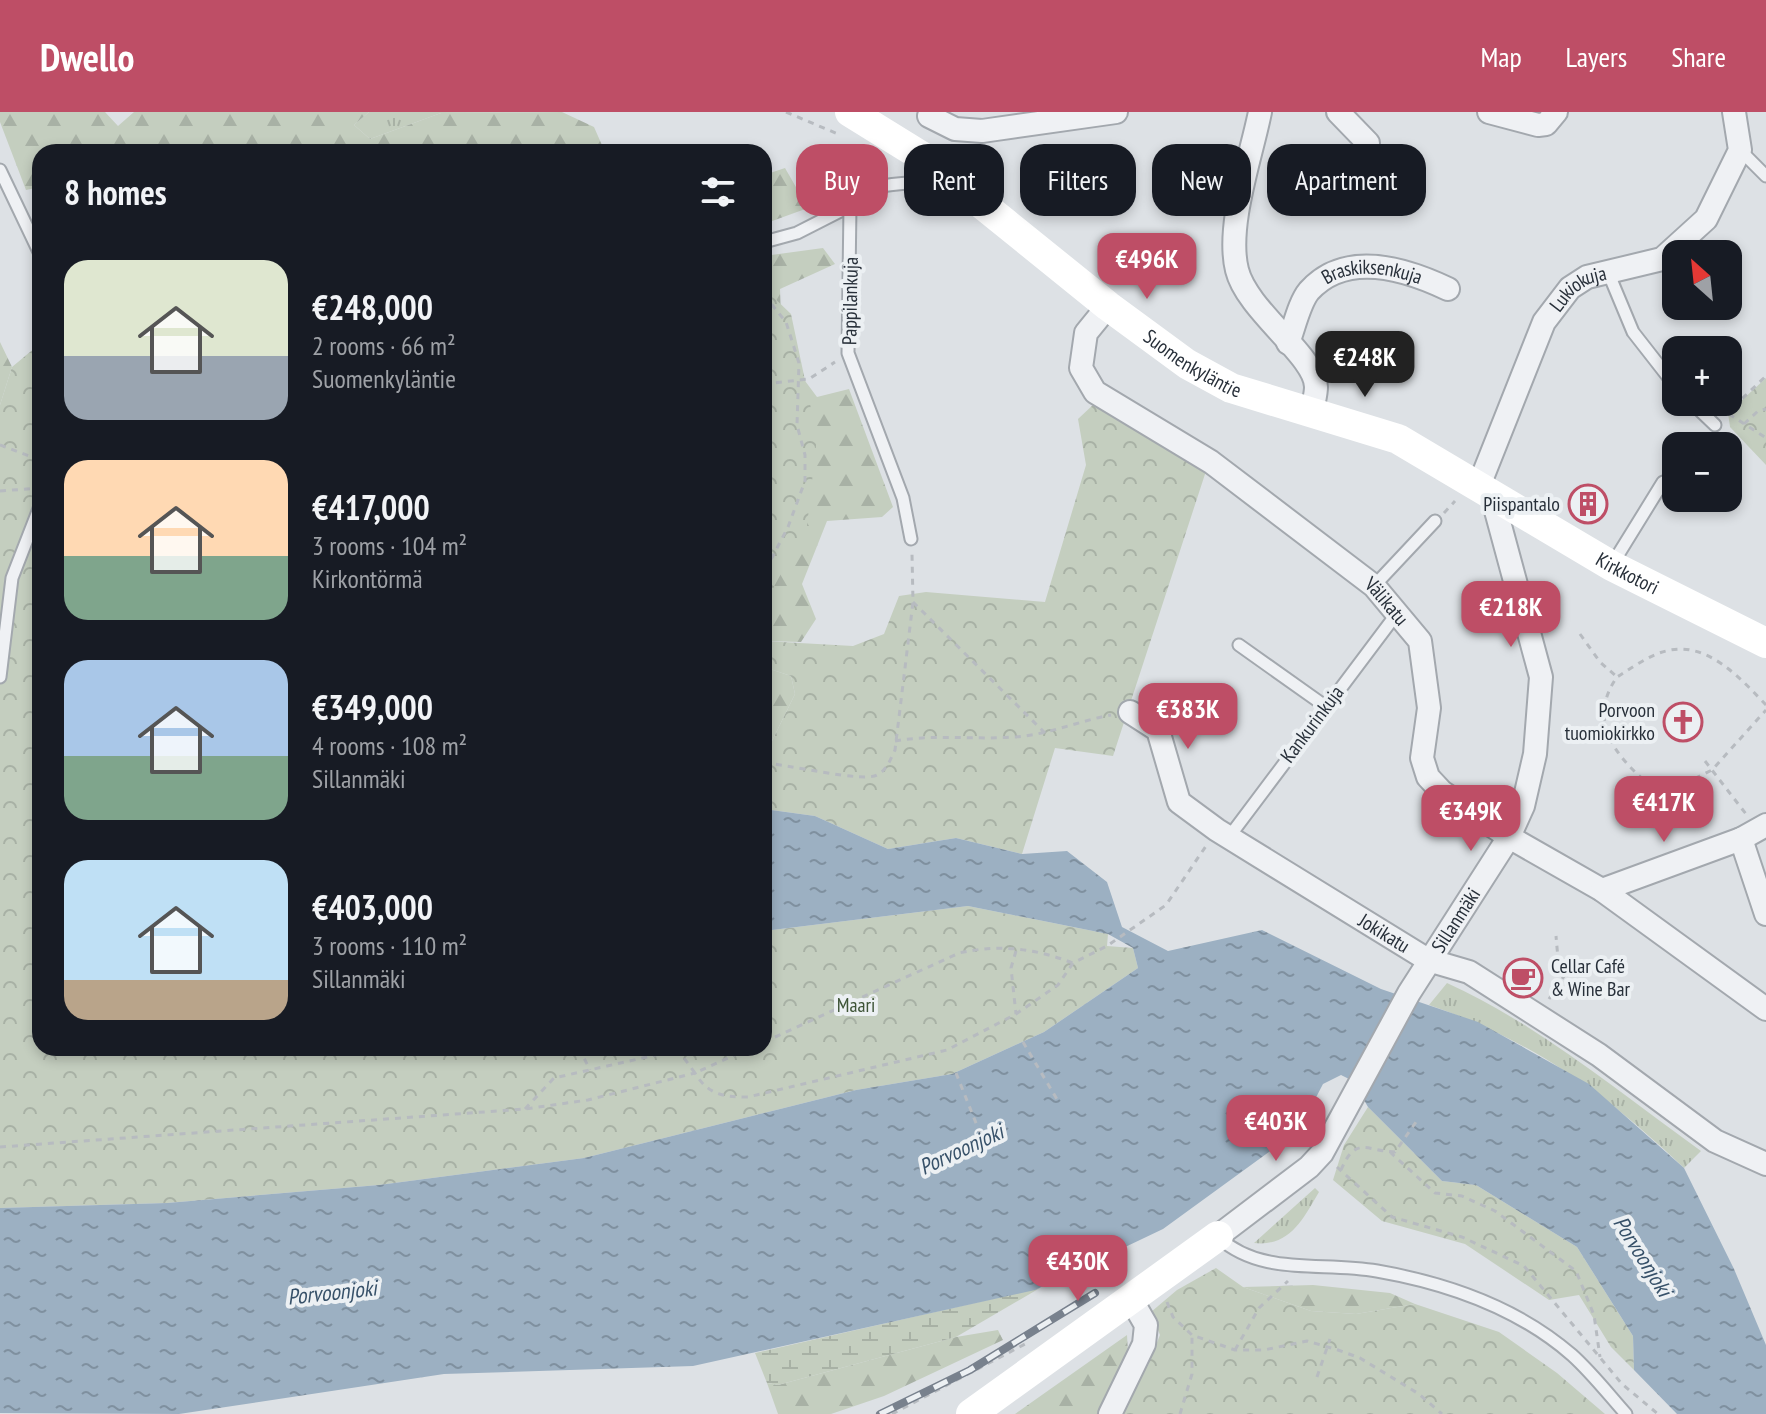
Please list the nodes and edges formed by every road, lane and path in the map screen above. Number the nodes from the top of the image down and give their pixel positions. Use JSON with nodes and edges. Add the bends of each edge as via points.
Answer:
{"nodes":[{"id":1,"x":850,"y":112,"type":"edge"},
{"id":2,"x":1116,"y":112,"type":"edge"},
{"id":3,"x":1260,"y":112,"type":"edge"},
{"id":4,"x":1338,"y":112,"type":"edge"},
{"id":5,"x":1489,"y":112,"type":"edge"},
{"id":6,"x":1556,"y":112,"type":"edge"},
{"id":7,"x":1734,"y":112,"type":"edge"},
{"id":8,"x":930,"y":114,"type":"edge"},
{"id":9,"x":1368,"y":143,"type":"dead end"},
{"id":10,"x":905,"y":144,"type":"edge"},
{"id":11,"x":909,"y":144,"type":"edge"},
{"id":12,"x":1740,"y":150,"type":"junction"},
{"id":13,"x":0,"y":170,"type":"edge"},
{"id":14,"x":1766,"y":176,"type":"edge"},
{"id":15,"x":830,"y":216,"type":"edge"},
{"id":16,"x":850,"y":216,"type":"edge"},
{"id":17,"x":996,"y":216,"type":"edge"},
{"id":18,"x":32,"y":237,"type":"edge"},
{"id":19,"x":772,"y":240,"type":"edge"},
{"id":20,"x":1608,"y":272,"type":"junction"},
{"id":21,"x":1448,"y":289,"type":"dead end"},
{"id":22,"x":772,"y":305,"type":"edge"},
{"id":23,"x":1108,"y":306,"type":"junction"},
{"id":24,"x":1288,"y":343,"type":"junction"},
{"id":25,"x":848,"y":353,"type":"junction"},
{"id":26,"x":1662,"y":369,"type":"edge"},
{"id":27,"x":1766,"y":378,"type":"edge"},
{"id":28,"x":801,"y":380,"type":"junction"},
{"id":29,"x":772,"y":383,"type":"edge"},
{"id":30,"x":1742,"y":399,"type":"edge"},
{"id":31,"x":1766,"y":409,"type":"edge"},
{"id":32,"x":1312,"y":412,"type":"junction"},
{"id":33,"x":1706,"y":416,"type":"edge"},
{"id":34,"x":1732,"y":416,"type":"edge"},
{"id":35,"x":1744,"y":424,"type":"junction"},
{"id":36,"x":1715,"y":425,"type":"dead end"},
{"id":37,"x":1766,"y":438,"type":"edge"},
{"id":38,"x":0,"y":445,"type":"edge"},
{"id":39,"x":32,"y":457,"type":"edge"},
{"id":40,"x":1662,"y":484,"type":"edge"},
{"id":41,"x":32,"y":489,"type":"edge"},
{"id":42,"x":0,"y":491,"type":"edge"},
{"id":43,"x":1477,"y":493,"type":"junction"},
{"id":44,"x":1435,"y":521,"type":"joint"},
{"id":45,"x":32,"y":527,"type":"edge"},
{"id":46,"x":911,"y":539,"type":"joint"},
{"id":47,"x":772,"y":558,"type":"edge"},
{"id":48,"x":1612,"y":566,"type":"junction"},
{"id":49,"x":1374,"y":586,"type":"junction"},
{"id":50,"x":913,"y":602,"type":"junction"},
{"id":51,"x":1398,"y":612,"type":"junction"},
{"id":52,"x":1580,"y":634,"type":"dead end"},
{"id":53,"x":1766,"y":643,"type":"edge"},
{"id":54,"x":1239,"y":645,"type":"dead end"},
{"id":55,"x":0,"y":677,"type":"edge"},
{"id":56,"x":1617,"y":677,"type":"junction"},
{"id":57,"x":1325,"y":706,"type":"junction"},
{"id":58,"x":1766,"y":707,"type":"edge"},
{"id":59,"x":1130,"y":712,"type":"joint"},
{"id":60,"x":1046,"y":734,"type":"junction"},
{"id":61,"x":895,"y":741,"type":"junction"},
{"id":62,"x":1705,"y":761,"type":"dead end"},
{"id":63,"x":772,"y":764,"type":"edge"},
{"id":64,"x":1712,"y":770,"type":"junction"},
{"id":65,"x":1754,"y":832,"type":"edge"},
{"id":66,"x":1223,"y":834,"type":"junction"},
{"id":67,"x":1509,"y":837,"type":"junction"},
{"id":68,"x":1760,"y":880,"type":"edge"},
{"id":69,"x":1602,"y":890,"type":"junction"},
{"id":70,"x":1766,"y":914,"type":"edge"},
{"id":71,"x":1556,"y":936,"type":"dead end"},
{"id":72,"x":1016,"y":949,"type":"junction"},
{"id":73,"x":1428,"y":960,"type":"junction"},
{"id":74,"x":1073,"y":963,"type":"junction"},
{"id":75,"x":1766,"y":1009,"type":"edge"},
{"id":76,"x":1016,"y":1014,"type":"junction"},
{"id":77,"x":1537,"y":1015,"type":"junction"},
{"id":78,"x":772,"y":1038,"type":"edge"},
{"id":79,"x":1023,"y":1042,"type":"dead end"},
{"id":80,"x":583,"y":1056,"type":"edge"},
{"id":81,"x":648,"y":1056,"type":"edge"},
{"id":82,"x":682,"y":1056,"type":"edge"},
{"id":83,"x":732,"y":1056,"type":"edge"},
{"id":84,"x":590,"y":1070,"type":"junction"},
{"id":85,"x":695,"y":1073,"type":"junction"},
{"id":86,"x":956,"y":1073,"type":"dead end"},
{"id":87,"x":1058,"y":1101,"type":"dead end"},
{"id":88,"x":525,"y":1109,"type":"junction"},
{"id":89,"x":1416,"y":1122,"type":"dead end"},
{"id":90,"x":982,"y":1138,"type":"dead end"},
{"id":91,"x":0,"y":1147,"type":"edge"},
{"id":92,"x":1390,"y":1152,"type":"junction"},
{"id":93,"x":1322,"y":1153,"type":"junction"},
{"id":94,"x":1766,"y":1164,"type":"edge"},
{"id":95,"x":1341,"y":1170,"type":"junction"},
{"id":96,"x":1218,"y":1236,"type":"junction"},
{"id":97,"x":1301,"y":1266,"type":"junction"},
{"id":98,"x":1164,"y":1295,"type":"dead end"},
{"id":99,"x":1131,"y":1299,"type":"junction"},
{"id":100,"x":1192,"y":1335,"type":"junction"},
{"id":101,"x":1330,"y":1339,"type":"dead end"},
{"id":102,"x":1029,"y":1342,"type":"dead end"},
{"id":103,"x":1327,"y":1349,"type":"junction"},
{"id":104,"x":1235,"y":1350,"type":"junction"},
{"id":105,"x":1600,"y":1358,"type":"junction"},
{"id":106,"x":1317,"y":1377,"type":"dead end"},
{"id":107,"x":892,"y":1414,"type":"edge"},
{"id":108,"x":971,"y":1414,"type":"edge"},
{"id":109,"x":1110,"y":1414,"type":"edge"},
{"id":110,"x":1180,"y":1414,"type":"edge"},
{"id":111,"x":1442,"y":1414,"type":"edge"},
{"id":112,"x":1626,"y":1414,"type":"edge"},
{"id":113,"x":1658,"y":1414,"type":"edge"}],
"edges":[{"from":1,"to":10,"type":"street","name":"Suomenkyläntie"},
{"from":2,"to":8,"type":"street","via":[[982,131],[955,129]]},
{"from":3,"to":24,"type":"street","via":[[1233,243],[1241,282]]},
{"from":4,"to":9,"type":"street"},
{"from":5,"to":6,"type":"street","via":[[1538,125]]},
{"from":7,"to":12,"type":"street"},
{"from":8,"to":11,"type":"street"},
{"from":12,"to":14,"type":"lane"},
{"from":12,"to":20,"type":"street","name":"Lukiokuja","via":[[1706,219],[1676,250],[1641,266]]},
{"from":13,"to":18,"type":"lane"},
{"from":15,"to":19,"type":"lane"},
{"from":16,"to":25,"type":"lane","name":"Pappilankuja"},
{"from":17,"to":23,"type":"street","name":"Suomenkyläntie"},
{"from":20,"to":26,"type":"lane","via":[[1633,332]]},
{"from":20,"to":43,"type":"street","name":"Lukiokuja","via":[[1570,288],[1544,322]]},
{"from":21,"to":24,"type":"street","name":"Braskiksenkuja","via":[[1411,271],[1351,266],[1308,292]]},
{"from":22,"to":28,"type":"path","via":[[786,322]]},
{"from":23,"to":32,"type":"street","name":"Suomenkyläntie","via":[[1187,364],[1231,388]]},
{"from":23,"to":49,"type":"street","name":"Välikatu","via":[[1086,333],[1081,368],[1095,392],[1211,462]]},
{"from":24,"to":32,"type":"street","via":[[1311,371],[1316,386]]},
{"from":25,"to":28,"type":"path"},
{"from":25,"to":46,"type":"lane","name":"Pappilankuja","via":[[903,498]]},
{"from":27,"to":30,"type":"path"},
{"from":28,"to":29,"type":"path"},
{"from":28,"to":47,"type":"path","via":[[797,425],[805,481]]},
{"from":31,"to":35,"type":"path"},
{"from":32,"to":43,"type":"street","name":"Suomenkyläntie","via":[[1398,439]]},
{"from":33,"to":36,"type":"lane"},
{"from":34,"to":35,"type":"path"},
{"from":35,"to":37,"type":"path"},
{"from":38,"to":39,"type":"path"},
{"from":40,"to":48,"type":"lane"},
{"from":41,"to":42,"type":"path"},
{"from":43,"to":44,"type":"path"},
{"from":43,"to":48,"type":"street","name":"Kirkkotori"},
{"from":43,"to":67,"type":"street","name":"Sillanmäki","via":[[1541,677],[1535,754],[1523,806]]},
{"from":44,"to":49,"type":"lane"},
{"from":45,"to":55,"type":"lane","via":[[12,578]]},
{"from":46,"to":50,"type":"path"},
{"from":48,"to":53,"type":"street","name":"Kirkkotori"},
{"from":49,"to":51,"type":"street","name":"Välikatu"},
{"from":50,"to":60,"type":"path"},
{"from":50,"to":61,"type":"path"},
{"from":51,"to":57,"type":"lane","name":"Kankurinkuja"},
{"from":51,"to":67,"type":"street","name":"Välikatu","via":[[1420,641],[1429,708],[1422,758],[1428,777]]},
{"from":52,"to":56,"type":"path"},
{"from":54,"to":57,"type":"lane"},
{"from":56,"to":58,"type":"path","via":[[1666,651],[1689,649],[1724,665]]},
{"from":56,"to":64,"type":"path","via":[[1605,706],[1605,726],[1618,758],[1647,783],[1684,784]]},
{"from":57,"to":66,"type":"lane","name":"Kankurinkuja"},
{"from":58,"to":64,"type":"path"},
{"from":59,"to":60,"type":"path","via":[[1077,721]]},
{"from":59,"to":66,"type":"street","name":"Jokikatu","via":[[1158,730],[1179,802]]},
{"from":60,"to":61,"type":"path"},
{"from":61,"to":63,"type":"path","via":[[887,766],[869,778]]},
{"from":62,"to":64,"type":"path"},
{"from":64,"to":65,"type":"path","via":[[1740,802]]},
{"from":65,"to":68,"type":"street"},
{"from":65,"to":69,"type":"street"},
{"from":66,"to":73,"type":"street","name":"Jokikatu"},
{"from":66,"to":74,"type":"path","via":[[1166,905]]},
{"from":67,"to":69,"type":"street","name":"Välikatu"},
{"from":67,"to":73,"type":"street","name":"Sillanmäki"},
{"from":68,"to":70,"type":"street"},
{"from":69,"to":75,"type":"street","name":"Välikatu"},
{"from":71,"to":77,"type":"path","via":[[1558,959],[1570,967]]},
{"from":72,"to":74,"type":"path"},
{"from":72,"to":76,"type":"path","via":[[1011,968]]},
{"from":72,"to":78,"type":"path","via":[[991,946],[959,953]]},
{"from":73,"to":77,"type":"street","name":"Jokikatu","via":[[1469,972]]},
{"from":73,"to":93,"type":"street","name":"Sillanmäki"},
{"from":74,"to":76,"type":"path","via":[[1058,985]]},
{"from":76,"to":85,"type":"path","via":[[947,1050],[748,1097],[725,1097],[704,1089]]},
{"from":77,"to":94,"type":"street","name":"Jokikatu","via":[[1715,1141]]},
{"from":79,"to":87,"type":"path"},
{"from":80,"to":84,"type":"path"},
{"from":81,"to":84,"type":"path"},
{"from":82,"to":85,"type":"path"},
{"from":83,"to":85,"type":"path"},
{"from":84,"to":88,"type":"path","via":[[554,1078]]},
{"from":85,"to":88,"type":"path","via":[[588,1100]]},
{"from":86,"to":90,"type":"path"},
{"from":88,"to":91,"type":"path"},
{"from":89,"to":92,"type":"path"},
{"from":92,"to":95,"type":"path","via":[[1363,1146],[1353,1150]]},
{"from":92,"to":105,"type":"path","via":[[1435,1193],[1462,1196],[1495,1211],[1576,1271],[1594,1315]]},
{"from":93,"to":95,"type":"path"},
{"from":93,"to":96,"type":"street","name":"Sillanmäki"},
{"from":95,"to":105,"type":"path","via":[[1392,1217],[1462,1237],[1524,1266]]},
{"from":96,"to":97,"type":"lane","via":[[1243,1256]]},
{"from":96,"to":99,"type":"street"},
{"from":97,"to":104,"type":"path","via":[[1259,1308]]},
{"from":97,"to":112,"type":"lane","via":[[1374,1270],[1484,1302],[1535,1327],[1573,1356]]},
{"from":98,"to":100,"type":"path","via":[[1173,1317]]},
{"from":99,"to":108,"type":"street"},
{"from":99,"to":109,"type":"street","via":[[1146,1325],[1144,1344]]},
{"from":100,"to":104,"type":"path"},
{"from":100,"to":110,"type":"path","via":[[1192,1374]]},
{"from":101,"to":103,"type":"path"},
{"from":102,"to":107,"type":"path"},
{"from":103,"to":104,"type":"path","via":[[1307,1341]]},
{"from":103,"to":106,"type":"path"},
{"from":103,"to":111,"type":"path","via":[[1360,1358]]},
{"from":105,"to":113,"type":"path"}]}
